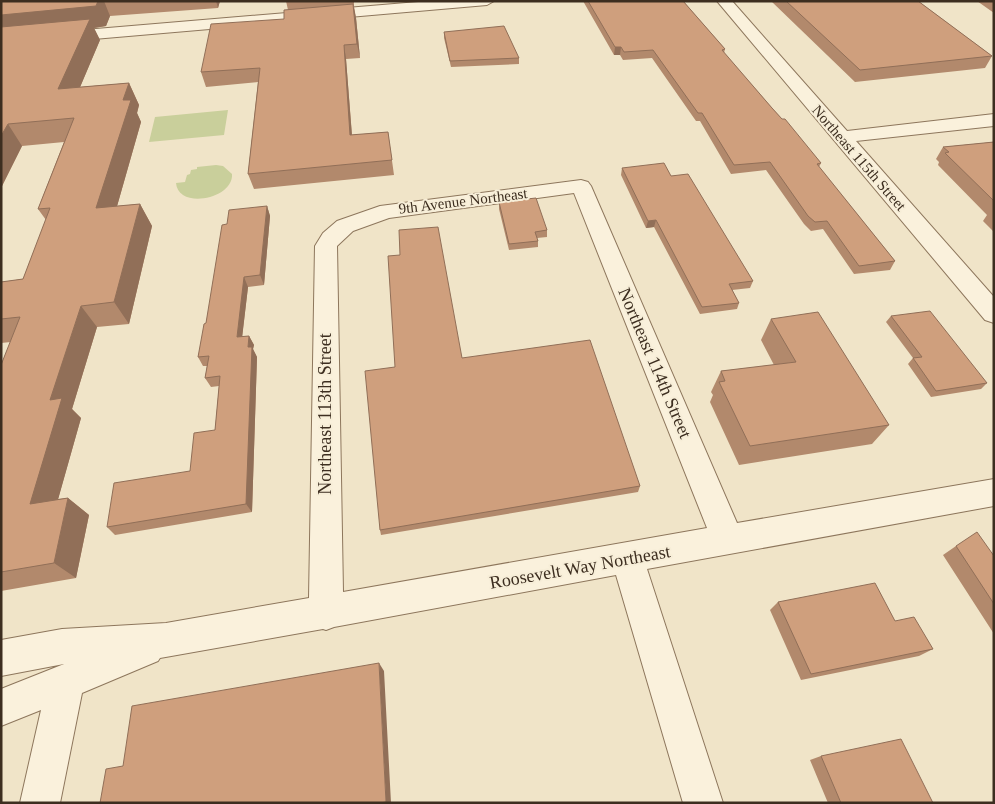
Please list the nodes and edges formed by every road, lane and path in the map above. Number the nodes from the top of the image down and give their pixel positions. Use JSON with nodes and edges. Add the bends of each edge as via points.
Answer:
{"nodes":[{"id":1,"x":487,"y":1,"type":"edge"},
{"id":2,"x":724,"y":1,"type":"edge"},
{"id":3,"x":254,"y":4,"type":"dead end"},
{"id":4,"x":251,"y":21,"type":"junction"},
{"id":5,"x":1,"y":42,"type":"edge"},
{"id":6,"x":994,"y":120,"type":"edge"},
{"id":7,"x":841,"y":137,"type":"junction"},
{"id":8,"x":581,"y":186,"type":"joint"},
{"id":9,"x":347,"y":225,"type":"joint"},
{"id":10,"x":994,"y":314,"type":"edge"},
{"id":11,"x":994,"y":492,"type":"edge"},
{"id":12,"x":728,"y":540,"type":"junction"},
{"id":13,"x":626,"y":558,"type":"junction"},
{"id":14,"x":326,"y":613,"type":"junction"},
{"id":15,"x":166,"y":640,"type":"junction"},
{"id":16,"x":1,"y":658,"type":"edge"},
{"id":17,"x":66,"y":682,"type":"junction"},
{"id":18,"x":1,"y":708,"type":"edge"},
{"id":19,"x":40,"y":803,"type":"edge"},
{"id":20,"x":703,"y":803,"type":"edge"}],
"edges":[{"from":1,"to":4,"type":"street"},
{"from":2,"to":7,"type":"street","name":"Northeast 115th Street"},
{"from":3,"to":4,"type":"street"},
{"from":4,"to":5,"type":"street"},
{"from":6,"to":7,"type":"street"},
{"from":7,"to":10,"type":"street","name":"Northeast 115th Street"},
{"from":8,"to":9,"type":"street","name":"9th Avenue Northeast","via":[[389,211]]},
{"from":8,"to":12,"type":"street","name":"Northeast 114th Street"},
{"from":9,"to":14,"type":"street","name":"Northeast 113th Street","via":[[329,239],[325,255]]},
{"from":11,"to":12,"type":"street","name":"Roosevelt Way Northeast"},
{"from":12,"to":13,"type":"street","name":"Roosevelt Way Northeast"},
{"from":13,"to":14,"type":"street","name":"Roosevelt Way Northeast"},
{"from":13,"to":20,"type":"street"},
{"from":14,"to":15,"type":"street","name":"Roosevelt Way Northeast"},
{"from":15,"to":16,"type":"street","name":"Roosevelt Way Northeast","via":[[56,647]]},
{"from":15,"to":17,"type":"street","name":"Roosevelt Way Northeast"},
{"from":17,"to":18,"type":"street","name":"Roosevelt Way Northeast"},
{"from":17,"to":19,"type":"street"}]}
